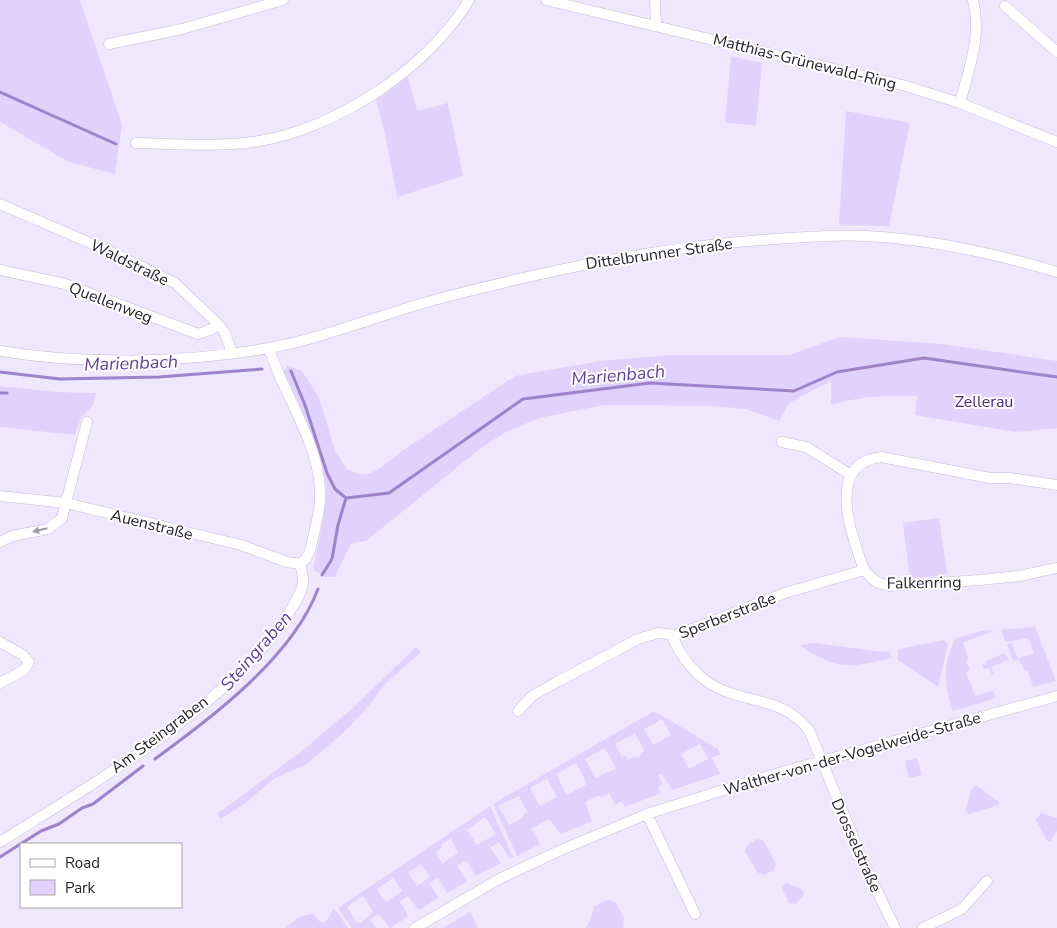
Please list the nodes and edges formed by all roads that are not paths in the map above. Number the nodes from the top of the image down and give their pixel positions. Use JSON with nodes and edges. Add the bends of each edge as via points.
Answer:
{"nodes":[{"id":1,"x":283,"y":0,"type":"edge"},
{"id":2,"x":469,"y":0,"type":"edge"},
{"id":3,"x":546,"y":0,"type":"edge"},
{"id":4,"x":655,"y":0,"type":"edge"},
{"id":5,"x":973,"y":0,"type":"edge"},
{"id":6,"x":1006,"y":6,"type":"dead end"},
{"id":7,"x":656,"y":25,"type":"junction"},
{"id":8,"x":109,"y":44,"type":"dead end"},
{"id":9,"x":1057,"y":52,"type":"edge"},
{"id":10,"x":960,"y":103,"type":"junction"},
{"id":11,"x":1057,"y":142,"type":"edge"},
{"id":12,"x":136,"y":143,"type":"dead end"},
{"id":13,"x":0,"y":204,"type":"edge"},
{"id":14,"x":0,"y":270,"type":"edge"},
{"id":15,"x":1057,"y":272,"type":"edge"},
{"id":16,"x":218,"y":324,"type":"junction"},
{"id":17,"x":269,"y":348,"type":"junction"},
{"id":18,"x":0,"y":351,"type":"edge"},
{"id":19,"x":232,"y":353,"type":"junction"},
{"id":20,"x":87,"y":422,"type":"dead end"},
{"id":21,"x":782,"y":442,"type":"dead end"},
{"id":22,"x":851,"y":475,"type":"junction"},
{"id":23,"x":1057,"y":485,"type":"edge"},
{"id":24,"x":0,"y":496,"type":"edge"},
{"id":25,"x":66,"y":503,"type":"junction"},
{"id":26,"x":0,"y":542,"type":"edge"},
{"id":27,"x":300,"y":564,"type":"junction"},
{"id":28,"x":1057,"y":568,"type":"edge"},
{"id":29,"x":864,"y":570,"type":"junction"},
{"id":30,"x":672,"y":636,"type":"junction"},
{"id":31,"x":0,"y":642,"type":"edge"},
{"id":32,"x":0,"y":683,"type":"edge"},
{"id":33,"x":1057,"y":696,"type":"edge"},
{"id":34,"x":518,"y":711,"type":"dead end"},
{"id":35,"x":821,"y":762,"type":"junction"},
{"id":36,"x":647,"y":814,"type":"junction"},
{"id":37,"x":0,"y":842,"type":"edge"},
{"id":38,"x":987,"y":881,"type":"dead end"},
{"id":39,"x":694,"y":914,"type":"dead end"},
{"id":40,"x":416,"y":928,"type":"edge"},
{"id":41,"x":895,"y":928,"type":"edge"},
{"id":42,"x":923,"y":928,"type":"edge"}],
"edges":[{"from":1,"to":8,"type":"street","via":[[182,29]]},
{"from":2,"to":12,"type":"street","via":[[459,16],[421,57],[358,104],[327,120],[254,142],[203,145]]},
{"from":3,"to":7,"type":"street","name":"Matthias-Grünewald-Ring"},
{"from":4,"to":7,"type":"street"},
{"from":5,"to":10,"type":"street","via":[[977,26],[974,53]]},
{"from":6,"to":9,"type":"street"},
{"from":7,"to":10,"type":"street","name":"Matthias-Grünewald-Ring","via":[[858,74]]},
{"from":10,"to":11,"type":"street","name":"Matthias-Grünewald-Ring"},
{"from":13,"to":16,"type":"street","name":"Waldstraße","via":[[167,278]]},
{"from":14,"to":16,"type":"street","name":"Quellenweg","via":[[65,284],[198,334],[212,330]]},
{"from":15,"to":17,"type":"street","name":"Dittelbrunner Straße","via":[[945,246],[890,238],[833,235],[738,241],[559,268]]},
{"from":16,"to":19,"type":"street","name":"Waldstraße"},
{"from":17,"to":19,"type":"street","name":"Dittelbrunner Straße"},
{"from":17,"to":27,"type":"street","via":[[303,427],[320,489],[318,517],[309,554]]},
{"from":18,"to":19,"type":"street","name":"Dittelbrunner Straße","via":[[95,360]]},
{"from":20,"to":25,"type":"street"},
{"from":21,"to":22,"type":"street","via":[[806,447]]},
{"from":22,"to":23,"type":"street","via":[[863,463],[881,457],[990,478]]},
{"from":22,"to":29,"type":"street","name":"Falkenring","via":[[846,503]]},
{"from":24,"to":25,"type":"street","name":"Auenstraße"},
{"from":25,"to":26,"type":"street","one_way":true,"via":[[62,518],[54,526]]},
{"from":25,"to":27,"type":"street","name":"Auenstraße","via":[[242,545]]},
{"from":27,"to":37,"type":"street","name":"Am Steingraben","via":[[304,581],[298,597],[255,657],[182,720]]},
{"from":28,"to":29,"type":"street","name":"Falkenring","via":[[996,579],[896,586],[876,582]]},
{"from":29,"to":30,"type":"street","name":"Sperberstraße","via":[[785,593]]},
{"from":30,"to":34,"type":"street","name":"Sperberstraße","via":[[658,633],[623,646],[532,696]]},
{"from":30,"to":35,"type":"street","name":"Drosselstraße","via":[[682,657],[714,686],[773,704],[798,718],[808,730]]},
{"from":31,"to":32,"type":"street","via":[[27,658],[28,665]]},
{"from":33,"to":35,"type":"street","name":"Walther-von-der-Vogelweide-Straße"},
{"from":35,"to":36,"type":"street","name":"Walther-von-der-Vogelweide-Straße"},
{"from":35,"to":41,"type":"street","name":"Drosselstraße"},
{"from":36,"to":39,"type":"street"},
{"from":36,"to":40,"type":"street","name":"Walther-von-der-Vogelweide-Straße","via":[[499,879]]},
{"from":38,"to":42,"type":"street","via":[[962,909]]}]}
